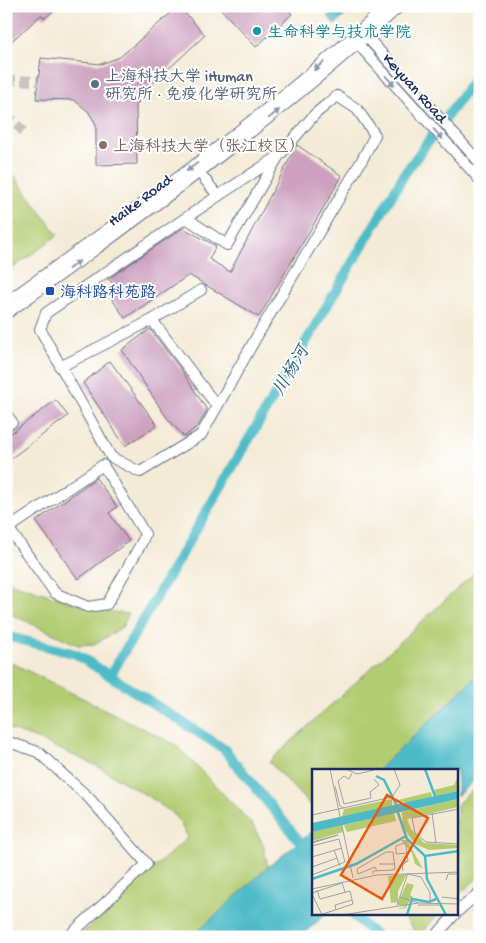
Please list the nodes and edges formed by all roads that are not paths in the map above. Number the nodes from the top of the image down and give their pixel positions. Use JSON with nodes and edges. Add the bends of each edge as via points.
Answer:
{"nodes":[{"id":1,"x":387,"y":6,"type":"edge"},
{"id":2,"x":400,"y":6,"type":"edge"},
{"id":3,"x":367,"y":36,"type":"junction"},
{"id":4,"x":357,"y":39,"type":"junction"},
{"id":5,"x":278,"y":157,"type":"junction"},
{"id":6,"x":480,"y":162,"type":"edge"},
{"id":7,"x":199,"y":172,"type":"junction"},
{"id":8,"x":480,"y":180,"type":"edge"},
{"id":9,"x":218,"y":196,"type":"junction"},
{"id":10,"x":186,"y":218,"type":"junction"},
{"id":11,"x":201,"y":290,"type":"dead end"},
{"id":12,"x":6,"y":302,"type":"edge"},
{"id":13,"x":6,"y":314,"type":"edge"},
{"id":14,"x":152,"y":320,"type":"junction"},
{"id":15,"x":60,"y":367,"type":"junction"},
{"id":16,"x":217,"y":406,"type":"junction"},
{"id":17,"x":6,"y":414,"type":"edge"},
{"id":18,"x":6,"y":426,"type":"edge"},
{"id":19,"x":8,"y":526,"type":"edge"},
{"id":20,"x":6,"y":741,"type":"edge"},
{"id":21,"x":480,"y":892,"type":"edge"},
{"id":22,"x":458,"y":911,"type":"edge"},
{"id":23,"x":453,"y":916,"type":"edge"},
{"id":24,"x":68,"y":937,"type":"edge"},
{"id":25,"x":435,"y":937,"type":"edge"}],
"edges":[{"from":1,"to":4,"type":"street","name":"Haike Road"},
{"from":2,"to":3,"type":"street"},
{"from":3,"to":4,"type":"street"},
{"from":3,"to":6,"type":"street","name":"Keyuan Road"},
{"from":7,"to":4,"type":"street","name":"Haike Road","one_way":true,"via":[[258,127]]},
{"from":4,"to":8,"type":"street","name":"Keyuan Road","one_way":true},
{"from":4,"to":12,"type":"street","name":"Haike Road","one_way":true,"via":[[168,185]]},
{"from":5,"to":9,"type":"street"},
{"from":5,"to":10,"type":"street","via":[[227,245]]},
{"from":5,"to":16,"type":"street","via":[[315,114],[337,96],[358,109],[375,135]]},
{"from":7,"to":9,"type":"street"},
{"from":13,"to":7,"type":"street","name":"Haike Road","one_way":true},
{"from":9,"to":10,"type":"street"},
{"from":10,"to":15,"type":"street","via":[[46,313],[40,329]]},
{"from":11,"to":14,"type":"street"},
{"from":14,"to":15,"type":"street"},
{"from":14,"to":16,"type":"street"},
{"from":15,"to":16,"type":"street","via":[[111,457],[140,472],[201,435]]},
{"from":17,"to":18,"type":"street","via":[[12,422]]},
{"from":19,"to":19,"type":"street","via":[[55,593],[88,607],[107,604],[144,534],[103,465]]},
{"from":20,"to":24,"type":"street","via":[[38,752],[89,798],[147,864]]},
{"from":21,"to":22,"type":"street"},
{"from":23,"to":25,"type":"street"}]}
